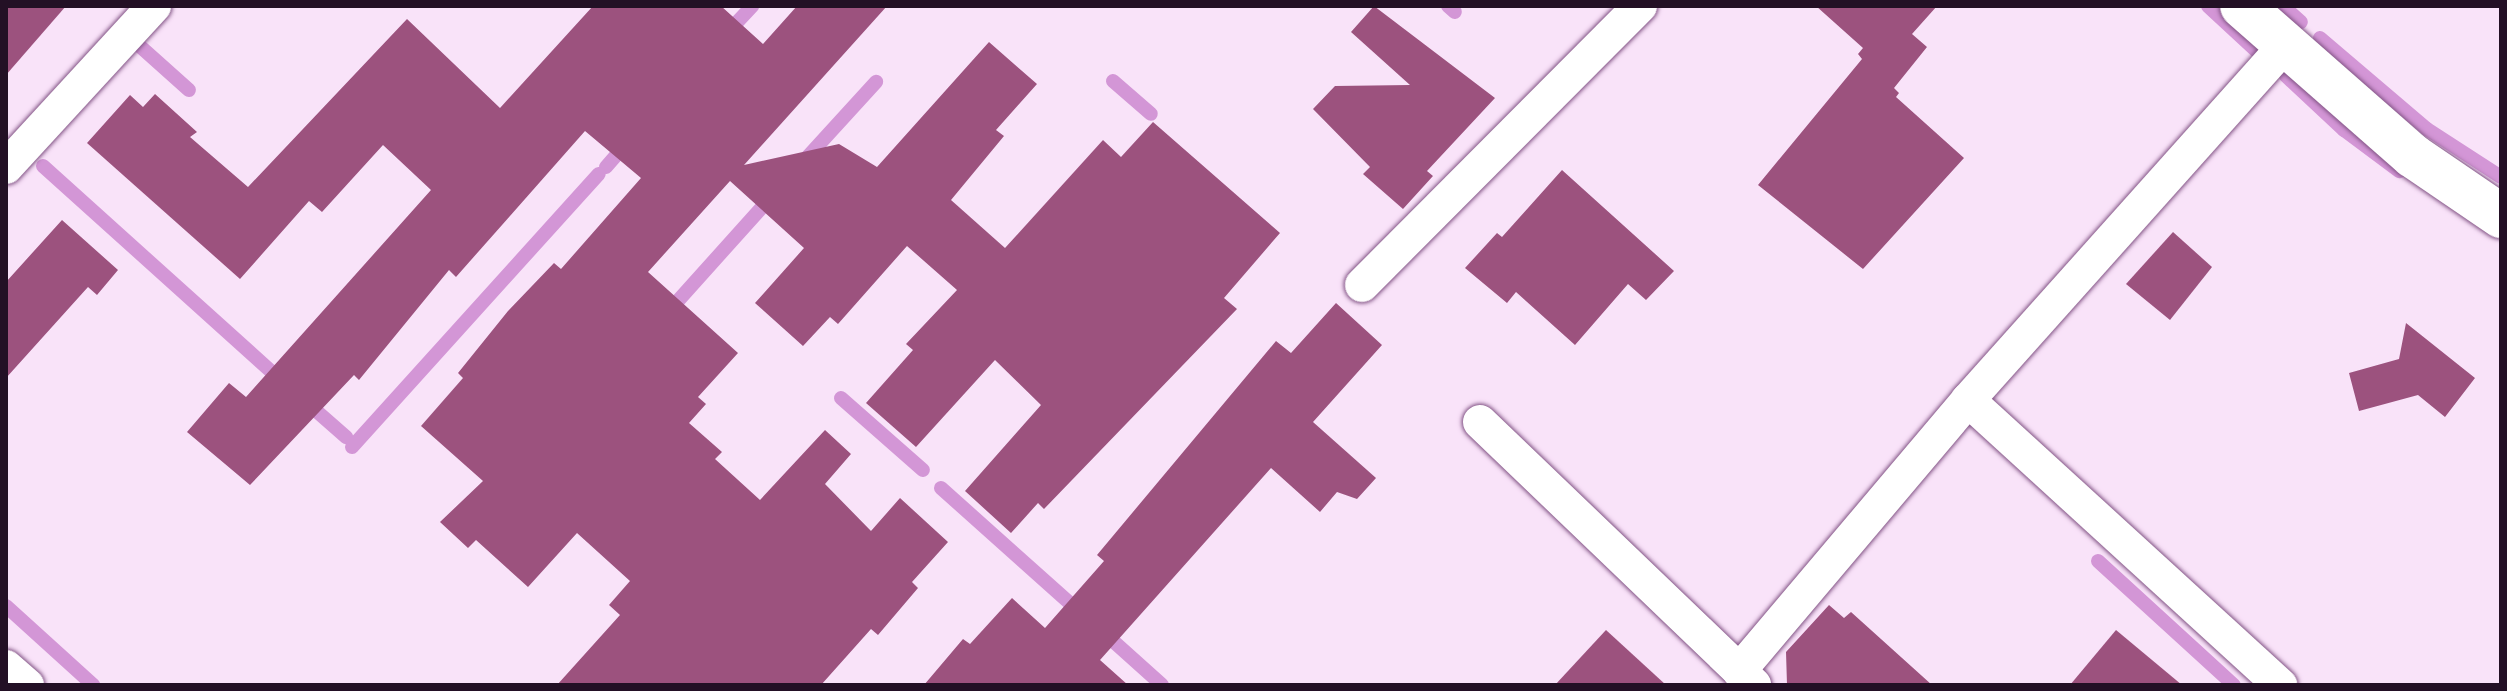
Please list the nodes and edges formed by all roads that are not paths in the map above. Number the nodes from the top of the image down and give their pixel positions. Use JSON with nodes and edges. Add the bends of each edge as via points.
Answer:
{"nodes":[{"id":1,"x":154,"y":6,"type":"edge"},
{"id":2,"x":1640,"y":6,"type":"edge"},
{"id":3,"x":2242,"y":6,"type":"edge"},
{"id":4,"x":2284,"y":46,"type":"junction"},
{"id":5,"x":6,"y":167,"type":"edge"},
{"id":6,"x":2501,"y":216,"type":"edge"},
{"id":7,"x":1362,"y":285,"type":"dead end"},
{"id":8,"x":1968,"y":400,"type":"junction"},
{"id":9,"x":1480,"y":422,"type":"dead end"},
{"id":10,"x":6,"y":667,"type":"edge"},
{"id":11,"x":1746,"y":678,"type":"edge"},
{"id":12,"x":27,"y":685,"type":"edge"},
{"id":13,"x":2280,"y":685,"type":"edge"}],
"edges":[{"from":1,"to":5,"type":"street"},
{"from":2,"to":7,"type":"street"},
{"from":3,"to":4,"type":"main road"},
{"from":4,"to":6,"type":"main road","via":[[2413,156]]},
{"from":4,"to":8,"type":"street"},
{"from":8,"to":11,"type":"street"},
{"from":8,"to":13,"type":"street"},
{"from":9,"to":11,"type":"street"},
{"from":10,"to":12,"type":"street"}]}
